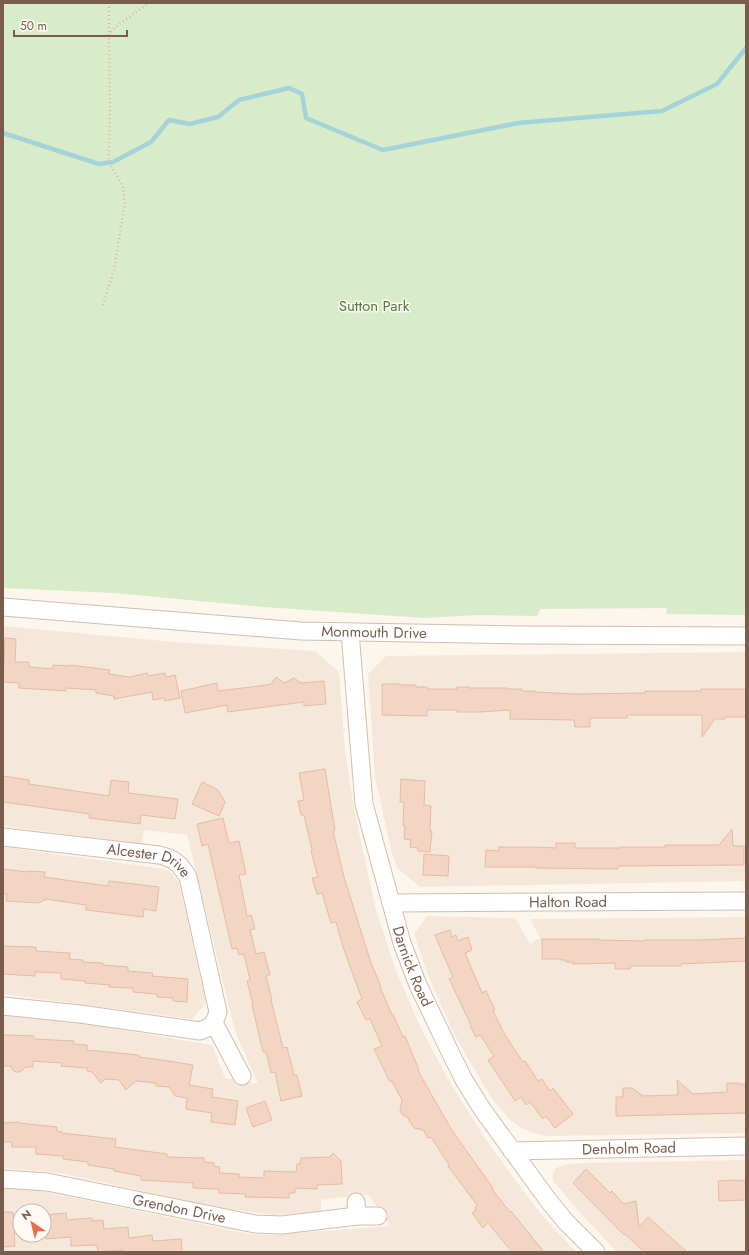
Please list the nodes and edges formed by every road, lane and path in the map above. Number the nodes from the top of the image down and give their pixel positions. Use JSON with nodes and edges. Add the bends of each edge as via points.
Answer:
{"nodes":[{"id":1,"x":109,"y":3,"type":"edge"},
{"id":2,"x":149,"y":3,"type":"edge"},
{"id":3,"x":109,"y":34,"type":"junction"},
{"id":4,"x":103,"y":305,"type":"dead end"},
{"id":5,"x":3,"y":607,"type":"edge"},
{"id":6,"x":350,"y":632,"type":"junction"},
{"id":7,"x":746,"y":636,"type":"edge"},
{"id":8,"x":3,"y":837,"type":"edge"},
{"id":9,"x":746,"y":901,"type":"edge"},
{"id":10,"x":391,"y":903,"type":"junction"},
{"id":11,"x":3,"y":1006,"type":"edge"},
{"id":12,"x":214,"y":1023,"type":"junction"},
{"id":13,"x":242,"y":1076,"type":"dead end"},
{"id":14,"x":746,"y":1146,"type":"edge"},
{"id":15,"x":512,"y":1151,"type":"junction"},
{"id":16,"x":3,"y":1179,"type":"edge"},
{"id":17,"x":378,"y":1216,"type":"dead end"},
{"id":18,"x":596,"y":1252,"type":"edge"}],
"edges":[{"from":1,"to":3,"type":"path"},
{"from":2,"to":3,"type":"path"},
{"from":3,"to":4,"type":"path","via":[[109,159],[123,186],[125,203],[114,270]]},
{"from":5,"to":6,"type":"street","name":"Monmouth Drive"},
{"from":6,"to":7,"type":"street","name":"Monmouth Drive"},
{"from":6,"to":10,"type":"street","name":"Darnick Road","via":[[364,804]]},
{"from":8,"to":12,"type":"street","name":"Alcester Drive","via":[[169,856],[181,866],[188,877],[217,1002],[218,1012]]},
{"from":9,"to":10,"type":"street","name":"Halton Road"},
{"from":10,"to":15,"type":"street","name":"Darnick Road","via":[[402,943],[418,985],[451,1054],[482,1109]]},
{"from":11,"to":12,"type":"street","via":[[200,1031]]},
{"from":12,"to":13,"type":"street"},
{"from":14,"to":15,"type":"street","name":"Denholm Road"},
{"from":15,"to":18,"type":"street","name":"Darnick Road","via":[[566,1222]]},
{"from":16,"to":17,"type":"street","name":"Grendon Drive","via":[[47,1182],[255,1224],[282,1225],[357,1209]]}]}
